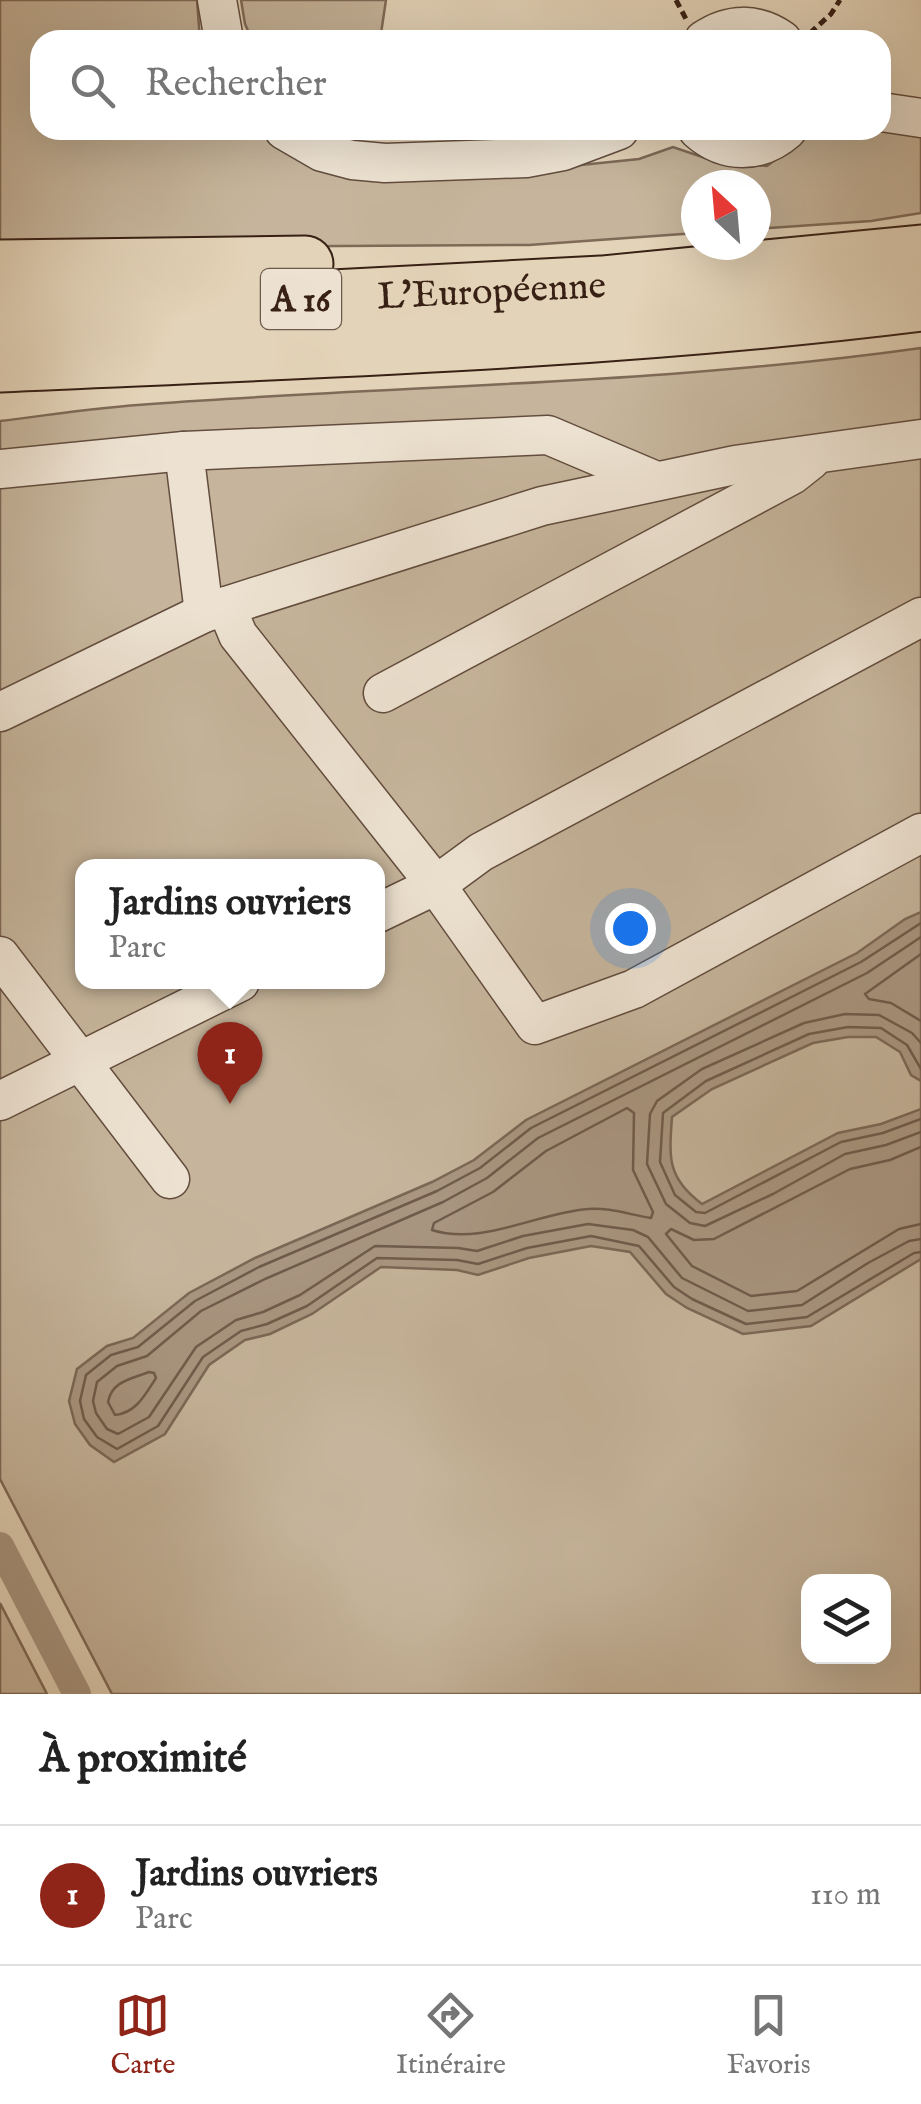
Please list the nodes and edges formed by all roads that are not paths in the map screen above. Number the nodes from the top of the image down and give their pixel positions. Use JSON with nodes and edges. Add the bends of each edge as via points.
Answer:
{"nodes":[{"id":1,"x":217,"y":0,"type":"edge"},
{"id":2,"x":774,"y":25,"type":"edge"},
{"id":3,"x":222,"y":30,"type":"edge"},
{"id":4,"x":706,"y":30,"type":"edge"},
{"id":5,"x":891,"y":114,"type":"edge"},
{"id":6,"x":921,"y":118,"type":"edge"},
{"id":7,"x":301,"y":140,"type":"edge"},
{"id":8,"x":593,"y":140,"type":"edge"},
{"id":9,"x":711,"y":140,"type":"edge"},
{"id":10,"x":774,"y":140,"type":"edge"},
{"id":11,"x":921,"y":253,"type":"edge"},
{"id":12,"x":0,"y":268,"type":"edge"},
{"id":13,"x":602,"y":284,"type":"junction"},
{"id":14,"x":921,"y":302,"type":"edge"},
{"id":15,"x":0,"y":315,"type":"edge"},
{"id":16,"x":577,"y":334,"type":"junction"},
{"id":17,"x":0,"y":364,"type":"edge"},
{"id":18,"x":0,"y":402,"type":"edge"},
{"id":19,"x":921,"y":439,"type":"edge"},
{"id":20,"x":184,"y":451,"type":"junction"},
{"id":21,"x":820,"y":453,"type":"junction"},
{"id":22,"x":0,"y":469,"type":"edge"},
{"id":23,"x":654,"y":480,"type":"junction"},
{"id":24,"x":215,"y":609,"type":"junction"},
{"id":25,"x":921,"y":616,"type":"edge"},
{"id":26,"x":384,"y":692,"type":"dead end"},
{"id":27,"x":0,"y":712,"type":"edge"},
{"id":28,"x":921,"y":833,"type":"edge"},
{"id":29,"x":436,"y":884,"type":"junction"},
{"id":30,"x":385,"y":910,"type":"edge"},
{"id":31,"x":0,"y":956,"type":"edge"},
{"id":32,"x":226,"y":989,"type":"edge"},
{"id":33,"x":81,"y":1060,"type":"junction"},
{"id":34,"x":0,"y":1101,"type":"edge"},
{"id":35,"x":170,"y":1179,"type":"dead end"}],
"edges":[{"from":1,"to":3,"type":"street"},
{"from":2,"to":4,"type":"street"},
{"from":5,"to":6,"type":"street"},
{"from":7,"to":8,"type":"street","via":[[322,152],[386,163],[526,158]]},
{"from":9,"to":10,"type":"street","via":[[742,149]]},
{"from":11,"to":13,"type":"highway","name":"L'Européenne","number":"A 16"},
{"from":12,"to":13,"type":"highway","via":[[411,265]]},
{"from":13,"to":15,"type":"highway","name":"L'Européenne","number":"A 16"},
{"from":14,"to":16,"type":"highway","name":"L'Européenne","number":"A 16"},
{"from":16,"to":17,"type":"highway","name":"L'Européenne","number":"A 16"},
{"from":16,"to":18,"type":"highway"},
{"from":19,"to":21,"type":"street"},
{"from":20,"to":22,"type":"street"},
{"from":20,"to":23,"type":"street","via":[[548,435]]},
{"from":20,"to":24,"type":"street"},
{"from":21,"to":23,"type":"street"},
{"from":21,"to":26,"type":"street","via":[[792,475]]},
{"from":23,"to":24,"type":"street","via":[[542,506]]},
{"from":24,"to":27,"type":"street"},
{"from":24,"to":29,"type":"street"},
{"from":25,"to":29,"type":"street","via":[[481,852]]},
{"from":28,"to":29,"type":"street","via":[[634,989],[535,1025]]},
{"from":29,"to":30,"type":"street"},
{"from":31,"to":33,"type":"street"},
{"from":32,"to":33,"type":"street"},
{"from":33,"to":34,"type":"street"},
{"from":33,"to":35,"type":"street"}]}
